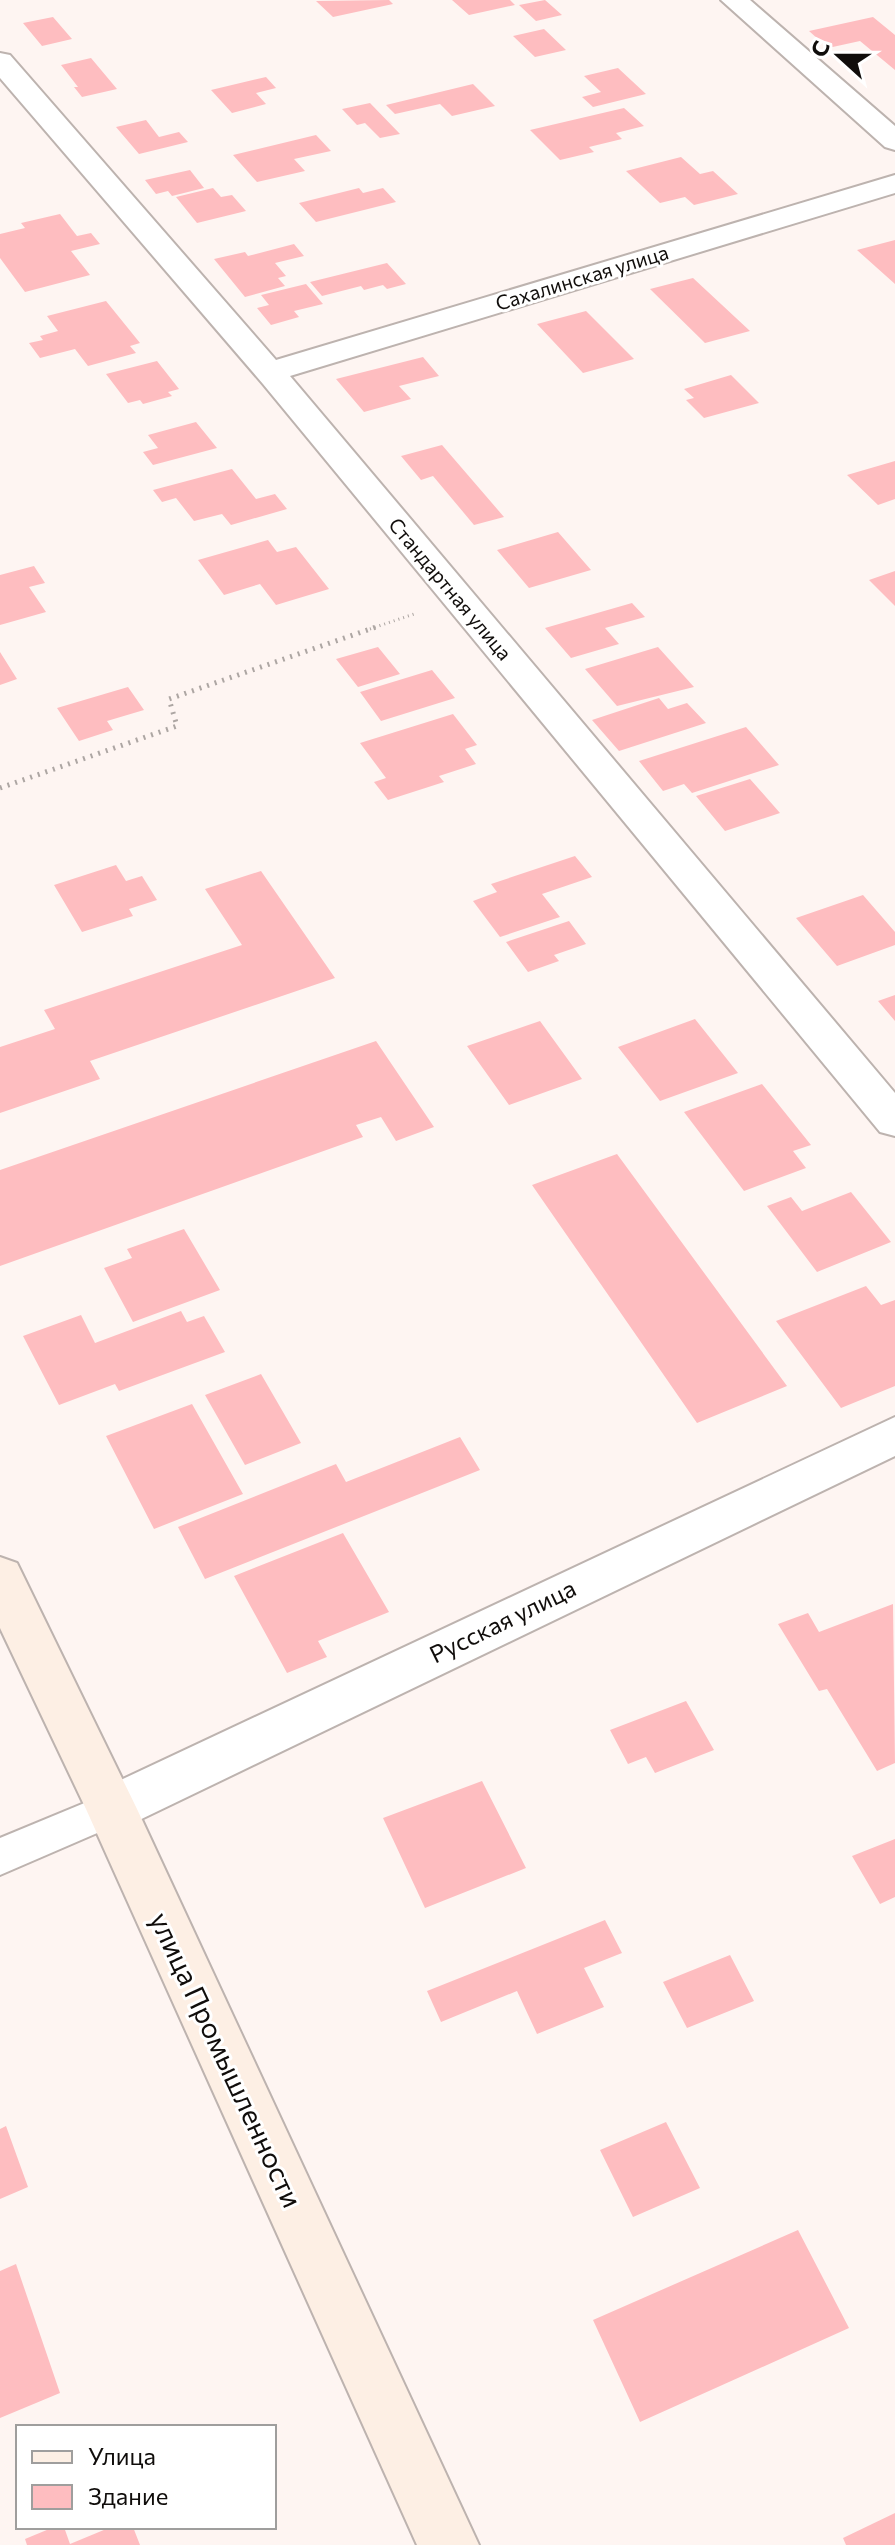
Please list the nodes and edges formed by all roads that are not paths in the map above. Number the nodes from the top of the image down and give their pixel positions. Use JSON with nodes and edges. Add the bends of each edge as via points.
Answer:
{"nodes":[{"id":1,"x":734,"y":0,"type":"edge"},
{"id":2,"x":0,"y":61,"type":"edge"},
{"id":3,"x":895,"y":141,"type":"edge"},
{"id":4,"x":895,"y":184,"type":"edge"},
{"id":5,"x":269,"y":372,"type":"junction"},
{"id":6,"x":895,"y":1121,"type":"edge"},
{"id":7,"x":895,"y":1435,"type":"edge"},
{"id":8,"x":0,"y":1577,"type":"edge"},
{"id":9,"x":111,"y":1809,"type":"junction"},
{"id":10,"x":0,"y":1857,"type":"edge"},
{"id":11,"x":448,"y":2545,"type":"edge"}],
"edges":[{"from":1,"to":3,"type":"street"},
{"from":2,"to":5,"type":"street","name":"Стандартная улица"},
{"from":4,"to":5,"type":"street","name":"Сахалинская улица"},
{"from":5,"to":6,"type":"street","name":"Стандартная улица"},
{"from":7,"to":9,"type":"street","name":"Русская улица"},
{"from":8,"to":9,"type":"main road","name":"улица Промышленности"},
{"from":9,"to":10,"type":"lane"},
{"from":9,"to":11,"type":"main road","name":"улица Промышленности"}]}
